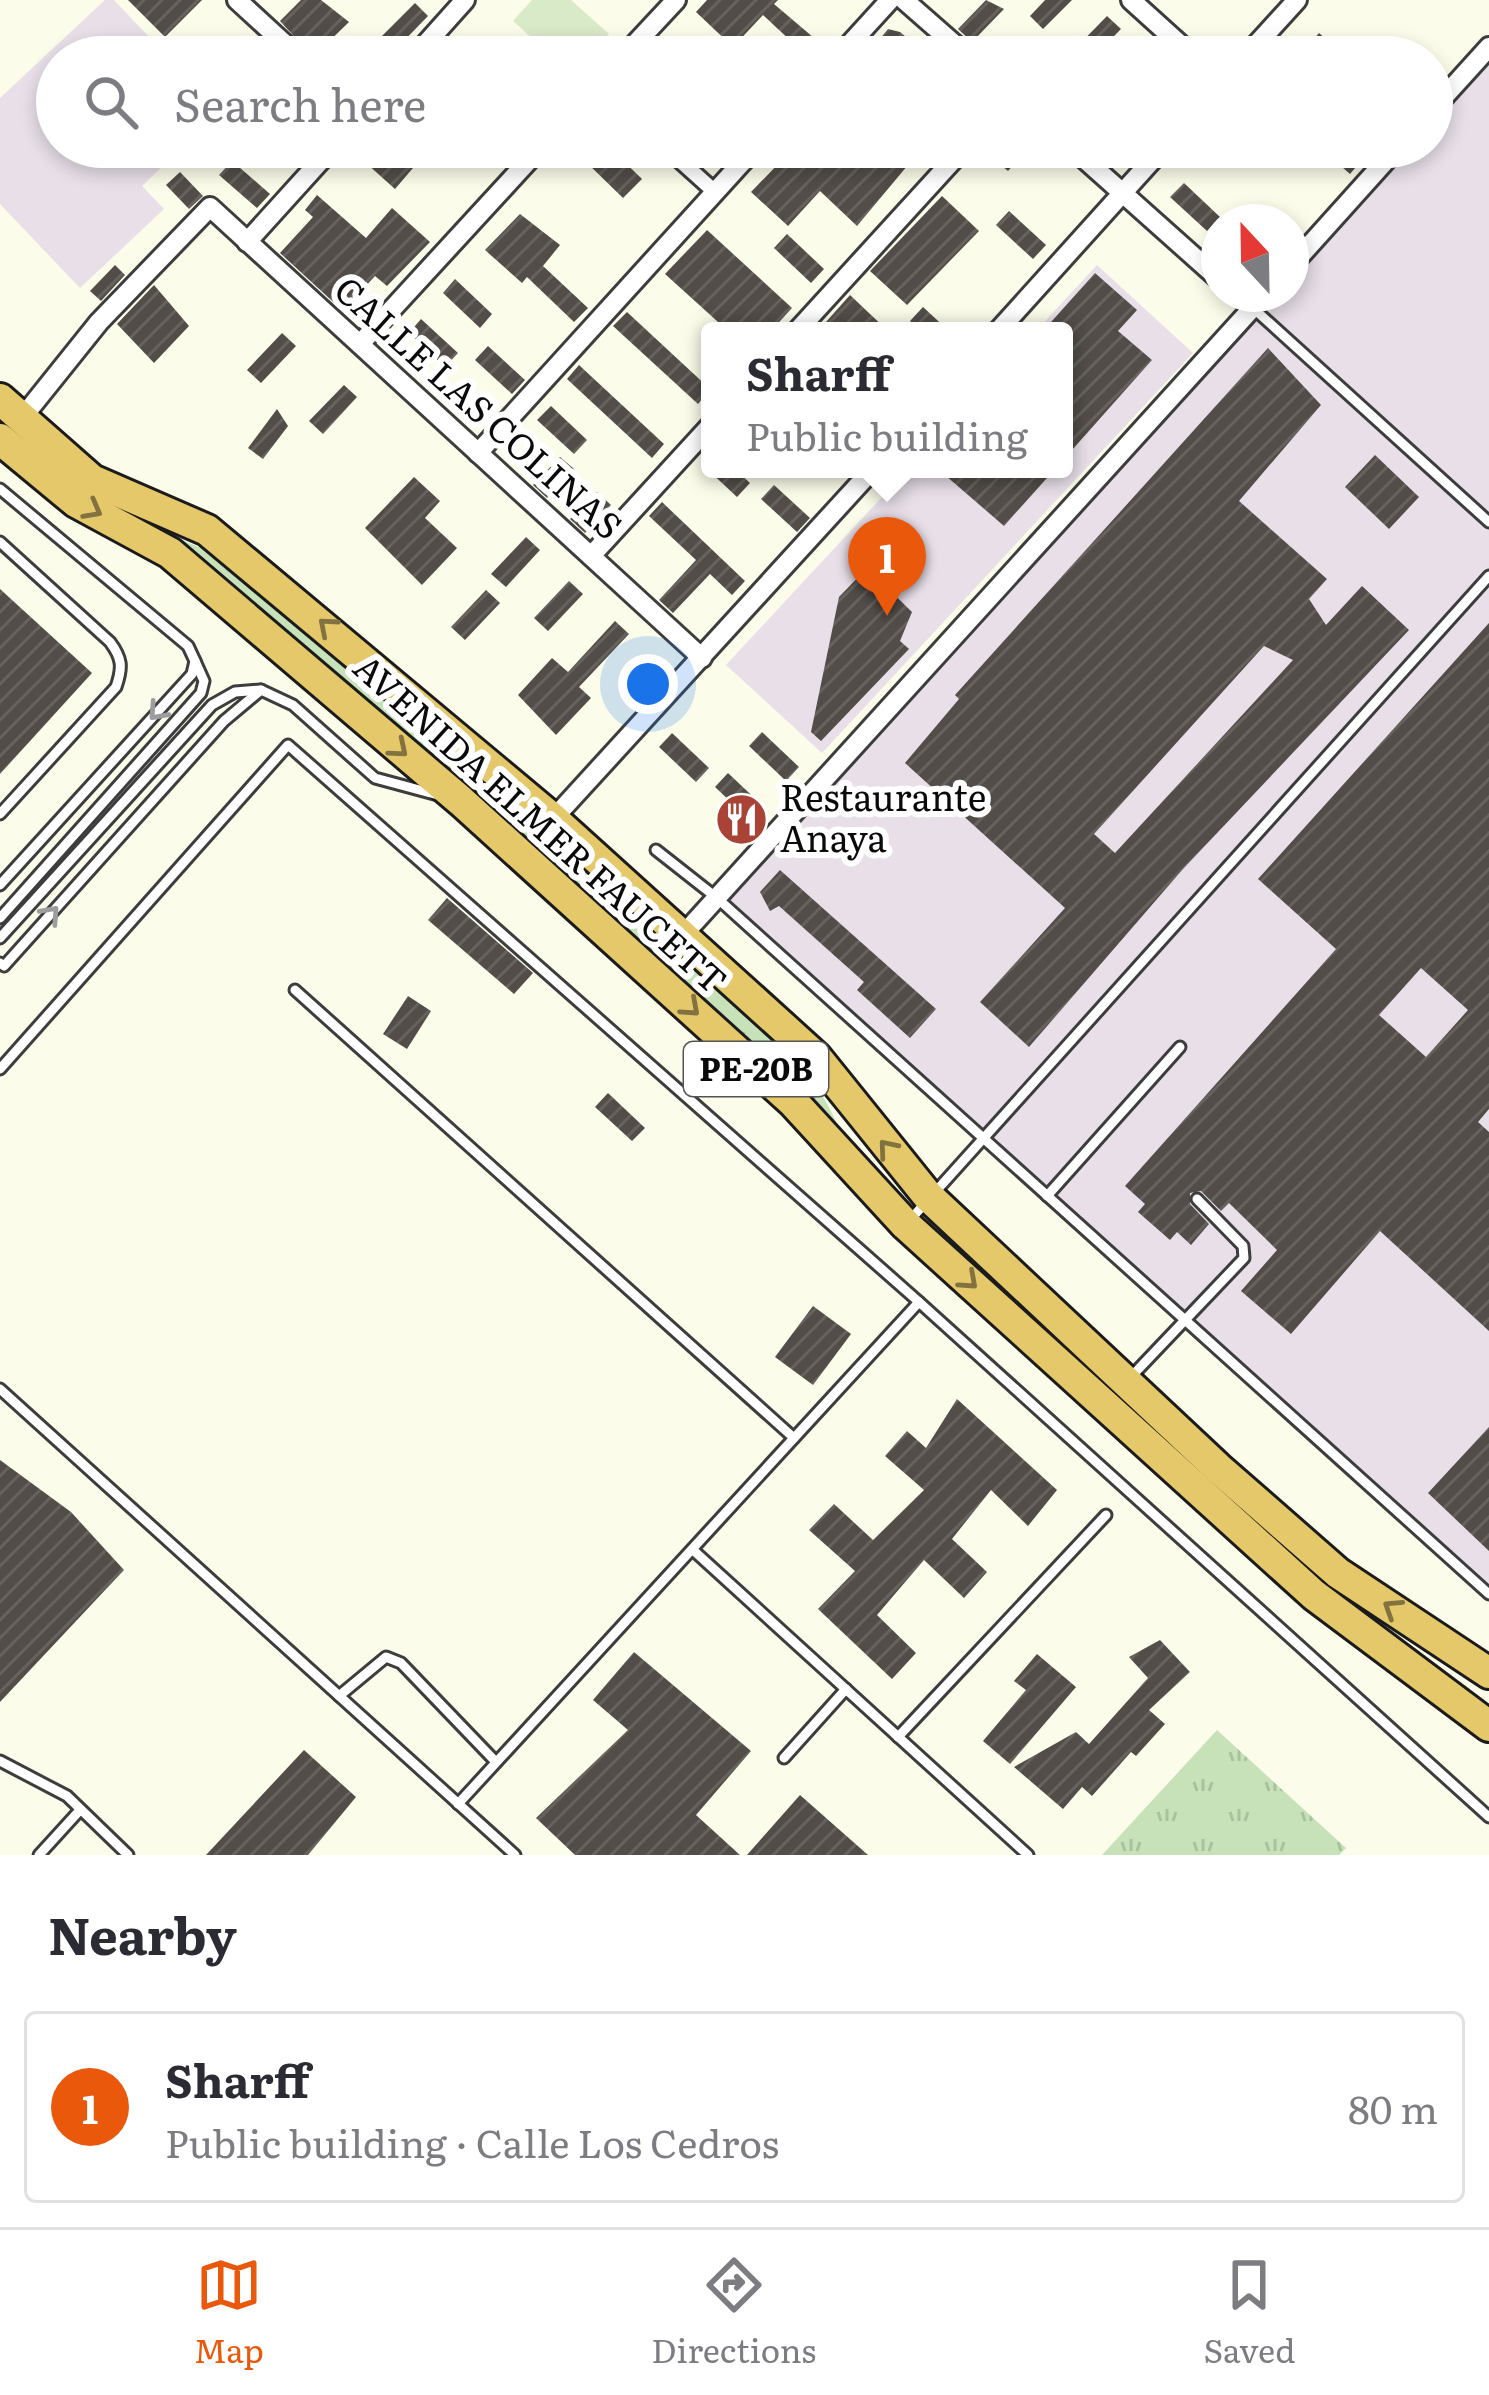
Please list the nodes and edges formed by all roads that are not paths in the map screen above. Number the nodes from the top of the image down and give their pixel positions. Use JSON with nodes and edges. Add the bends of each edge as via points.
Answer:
{"nodes":[{"id":1,"x":237,"y":0,"type":"edge"},
{"id":2,"x":676,"y":0,"type":"edge"},
{"id":3,"x":890,"y":0,"type":"edge"},
{"id":4,"x":904,"y":0,"type":"edge"},
{"id":5,"x":1131,"y":0,"type":"edge"},
{"id":6,"x":1297,"y":0,"type":"edge"},
{"id":7,"x":457,"y":3,"type":"edge"},
{"id":8,"x":276,"y":36,"type":"edge"},
{"id":9,"x":432,"y":36,"type":"edge"},
{"id":10,"x":643,"y":36,"type":"edge"},
{"id":11,"x":857,"y":36,"type":"edge"},
{"id":12,"x":945,"y":36,"type":"edge"},
{"id":13,"x":1171,"y":36,"type":"edge"},
{"id":14,"x":1264,"y":36,"type":"edge"},
{"id":15,"x":1489,"y":46,"type":"edge"},
{"id":16,"x":1453,"y":86,"type":"edge"},
{"id":17,"x":314,"y":168,"type":"edge"},
{"id":18,"x":515,"y":168,"type":"edge"},
{"id":19,"x":688,"y":168,"type":"edge"},
{"id":20,"x":737,"y":168,"type":"edge"},
{"id":21,"x":946,"y":168,"type":"edge"},
{"id":22,"x":1094,"y":168,"type":"edge"},
{"id":23,"x":1145,"y":168,"type":"edge"},
{"id":24,"x":1379,"y":168,"type":"edge"},
{"id":25,"x":715,"y":192,"type":"junction"},
{"id":26,"x":1122,"y":193,"type":"junction"},
{"id":27,"x":248,"y":242,"type":"junction"},
{"id":28,"x":1309,"y":246,"type":"edge"},
{"id":29,"x":1201,"y":262,"type":"edge"},
{"id":30,"x":1249,"y":312,"type":"edge"},
{"id":31,"x":1270,"y":312,"type":"edge"},
{"id":32,"x":805,"y":322,"type":"edge"},
{"id":33,"x":1006,"y":322,"type":"edge"},
{"id":34,"x":360,"y":344,"type":"junction"},
{"id":35,"x":7,"y":419,"type":"edge"},
{"id":36,"x":701,"y":436,"type":"edge"},
{"id":37,"x":478,"y":453,"type":"junction"},
{"id":38,"x":865,"y":478,"type":"edge"},
{"id":39,"x":0,"y":489,"type":"edge"},
{"id":40,"x":1489,"y":522,"type":"edge"},
{"id":41,"x":0,"y":542,"type":"edge"},
{"id":42,"x":591,"y":556,"type":"junction"},
{"id":43,"x":1489,"y":576,"type":"edge"},
{"id":44,"x":702,"y":658,"type":"junction"},
{"id":45,"x":195,"y":661,"type":"junction"},
{"id":46,"x":261,"y":690,"type":"junction"},
{"id":47,"x":461,"y":801,"type":"junction"},
{"id":48,"x":0,"y":814,"type":"edge"},
{"id":49,"x":553,"y":820,"type":"junction"},
{"id":50,"x":656,"y":850,"type":"dead end"},
{"id":51,"x":0,"y":885,"type":"edge"},
{"id":52,"x":630,"y":889,"type":"junction"},
{"id":53,"x":717,"y":898,"type":"junction"},
{"id":54,"x":0,"y":918,"type":"edge"},
{"id":55,"x":598,"y":925,"type":"junction"},
{"id":56,"x":682,"y":936,"type":"junction"},
{"id":57,"x":0,"y":938,"type":"edge"},
{"id":58,"x":0,"y":963,"type":"edge"},
{"id":59,"x":295,"y":990,"type":"dead end"},
{"id":60,"x":1180,"y":1047,"type":"dead end"},
{"id":61,"x":0,"y":1069,"type":"edge"},
{"id":62,"x":983,"y":1138,"type":"junction"},
{"id":63,"x":928,"y":1196,"type":"junction"},
{"id":64,"x":1047,"y":1196,"type":"junction"},
{"id":65,"x":1197,"y":1199,"type":"dead end"},
{"id":66,"x":906,"y":1225,"type":"junction"},
{"id":67,"x":919,"y":1302,"type":"junction"},
{"id":68,"x":1184,"y":1321,"type":"junction"},
{"id":69,"x":1127,"y":1381,"type":"junction"},
{"id":70,"x":0,"y":1389,"type":"edge"},
{"id":71,"x":1106,"y":1406,"type":"junction"},
{"id":72,"x":794,"y":1438,"type":"junction"},
{"id":73,"x":1403,"y":1494,"type":"dead end"},
{"id":74,"x":1392,"y":1506,"type":"junction"},
{"id":75,"x":1106,"y":1515,"type":"dead end"},
{"id":76,"x":693,"y":1550,"type":"junction"},
{"id":77,"x":1489,"y":1594,"type":"edge"},
{"id":78,"x":1489,"y":1673,"type":"edge"},
{"id":79,"x":846,"y":1689,"type":"junction"},
{"id":80,"x":339,"y":1696,"type":"junction"},
{"id":81,"x":1489,"y":1726,"type":"edge"},
{"id":82,"x":898,"y":1737,"type":"junction"},
{"id":83,"x":784,"y":1758,"type":"dead end"},
{"id":84,"x":0,"y":1761,"type":"edge"},
{"id":85,"x":496,"y":1762,"type":"junction"},
{"id":86,"x":458,"y":1804,"type":"junction"},
{"id":87,"x":80,"y":1810,"type":"junction"},
{"id":88,"x":1489,"y":1816,"type":"edge"},
{"id":89,"x":39,"y":1855,"type":"edge"},
{"id":90,"x":128,"y":1855,"type":"edge"},
{"id":91,"x":515,"y":1855,"type":"edge"},
{"id":92,"x":1028,"y":1855,"type":"edge"}],
"edges":[{"from":1,"to":8,"type":"street"},
{"from":2,"to":10,"type":"street"},
{"from":3,"to":11,"type":"street"},
{"from":4,"to":12,"type":"street"},
{"from":5,"to":13,"type":"street"},
{"from":6,"to":14,"type":"street"},
{"from":7,"to":9,"type":"street"},
{"from":15,"to":16,"type":"street"},
{"from":17,"to":27,"type":"street"},
{"from":18,"to":34,"type":"street"},
{"from":19,"to":25,"type":"street"},
{"from":20,"to":25,"type":"street"},
{"from":21,"to":32,"type":"street"},
{"from":22,"to":26,"type":"street"},
{"from":23,"to":26,"type":"street"},
{"from":24,"to":28,"type":"street"},
{"from":25,"to":37,"type":"street"},
{"from":26,"to":29,"type":"street"},
{"from":26,"to":33,"type":"street"},
{"from":27,"to":34,"type":"street","name":"CALLE LAS COLINAS"},
{"from":27,"to":35,"type":"street","name":"CALLE LAS COLINAS","via":[[210,206]]},
{"from":30,"to":53,"type":"street"},
{"from":31,"to":40,"type":"lane"},
{"from":34,"to":37,"type":"street","name":"CALLE LAS COLINAS"},
{"from":35,"to":47,"type":"highway","name":"AVENIDA ELMER FAUCETT","number":"PE-20B","one_way":true,"via":[[76,502],[170,553]]},
{"from":49,"to":35,"type":"highway","name":"AVENIDA ELMER FAUCETT","number":"PE-20B","one_way":true,"via":[[207,530],[92,480]]},
{"from":36,"to":42,"type":"street"},
{"from":37,"to":42,"type":"street","name":"CALLE LAS COLINAS"},
{"from":38,"to":44,"type":"street"},
{"from":39,"to":45,"type":"lane","via":[[188,646]]},
{"from":41,"to":48,"type":"lane","via":[[110,642],[122,670],[116,687]]},
{"from":42,"to":44,"type":"street","name":"CALLE LAS COLINAS"},
{"from":43,"to":62,"type":"lane"},
{"from":44,"to":49,"type":"street"},
{"from":45,"to":51,"type":"lane","one_way":true,"via":[[192,674]]},
{"from":45,"to":54,"type":"lane","via":[[201,693]]},
{"from":46,"to":47,"type":"lane","via":[[293,705],[375,778]]},
{"from":46,"to":57,"type":"lane","via":[[212,705]]},
{"from":58,"to":46,"type":"lane","one_way":true},
{"from":47,"to":55,"type":"highway","name":"AVENIDA ELMER FAUCETT","number":"PE-20B"},
{"from":49,"to":52,"type":"highway","name":"AVENIDA ELMER FAUCETT","number":"PE-20B"},
{"from":50,"to":53,"type":"lane","name":"AVENIDA ELMER FAUCETT"},
{"from":52,"to":55,"type":"highway"},
{"from":52,"to":56,"type":"highway","name":"AVENIDA ELMER FAUCETT","number":"PE-20B"},
{"from":53,"to":56,"type":"street"},
{"from":53,"to":62,"type":"lane","name":"AVENIDA ELMER FAUCETT"},
{"from":55,"to":66,"type":"highway","name":"AVENIDA ELMER FAUCETT","number":"PE-20B","one_way":true,"via":[[794,1103]]},
{"from":63,"to":56,"type":"highway","name":"AVENIDA ELMER FAUCETT","number":"PE-20B","one_way":true,"via":[[816,1057]]},
{"from":59,"to":72,"type":"lane"},
{"from":60,"to":64,"type":"lane"},
{"from":61,"to":67,"type":"lane","via":[[288,745]]},
{"from":62,"to":63,"type":"lane"},
{"from":62,"to":64,"type":"lane","name":"AVENIDA ELMER FAUCETT"},
{"from":63,"to":66,"type":"lane"},
{"from":63,"to":69,"type":"highway","name":"AVENIDA ELMER FAUCETT","number":"PE-20B"},
{"from":64,"to":68,"type":"lane","name":"AVENIDA ELMER FAUCETT"},
{"from":65,"to":68,"type":"lane","via":[[1243,1246],[1244,1258]]},
{"from":66,"to":71,"type":"highway","name":"AVENIDA ELMER FAUCETT","number":"PE-20B","one_way":true},
{"from":67,"to":72,"type":"lane"},
{"from":67,"to":88,"type":"lane"},
{"from":68,"to":69,"type":"lane"},
{"from":68,"to":74,"type":"lane","name":"AVENIDA ELMER FAUCETT"},
{"from":69,"to":71,"type":"lane"},
{"from":78,"to":69,"type":"highway","name":"AVENIDA ELMER FAUCETT","number":"PE-20B","one_way":true,"via":[[1338,1573]]},
{"from":70,"to":80,"type":"lane"},
{"from":71,"to":81,"type":"highway","name":"AVENIDA ELMER FAUCETT","number":"PE-20B","via":[[1314,1595]]},
{"from":72,"to":76,"type":"lane"},
{"from":73,"to":74,"type":"lane"},
{"from":74,"to":77,"type":"lane","name":"AVENIDA ELMER FAUCETT"},
{"from":75,"to":82,"type":"lane"},
{"from":76,"to":79,"type":"lane"},
{"from":76,"to":85,"type":"lane"},
{"from":79,"to":82,"type":"lane"},
{"from":79,"to":83,"type":"lane"},
{"from":80,"to":85,"type":"lane","via":[[386,1657]]},
{"from":80,"to":86,"type":"lane"},
{"from":82,"to":92,"type":"lane"},
{"from":84,"to":87,"type":"lane"},
{"from":85,"to":86,"type":"lane"},
{"from":86,"to":91,"type":"lane"},
{"from":87,"to":89,"type":"lane"},
{"from":87,"to":90,"type":"lane"}]}
